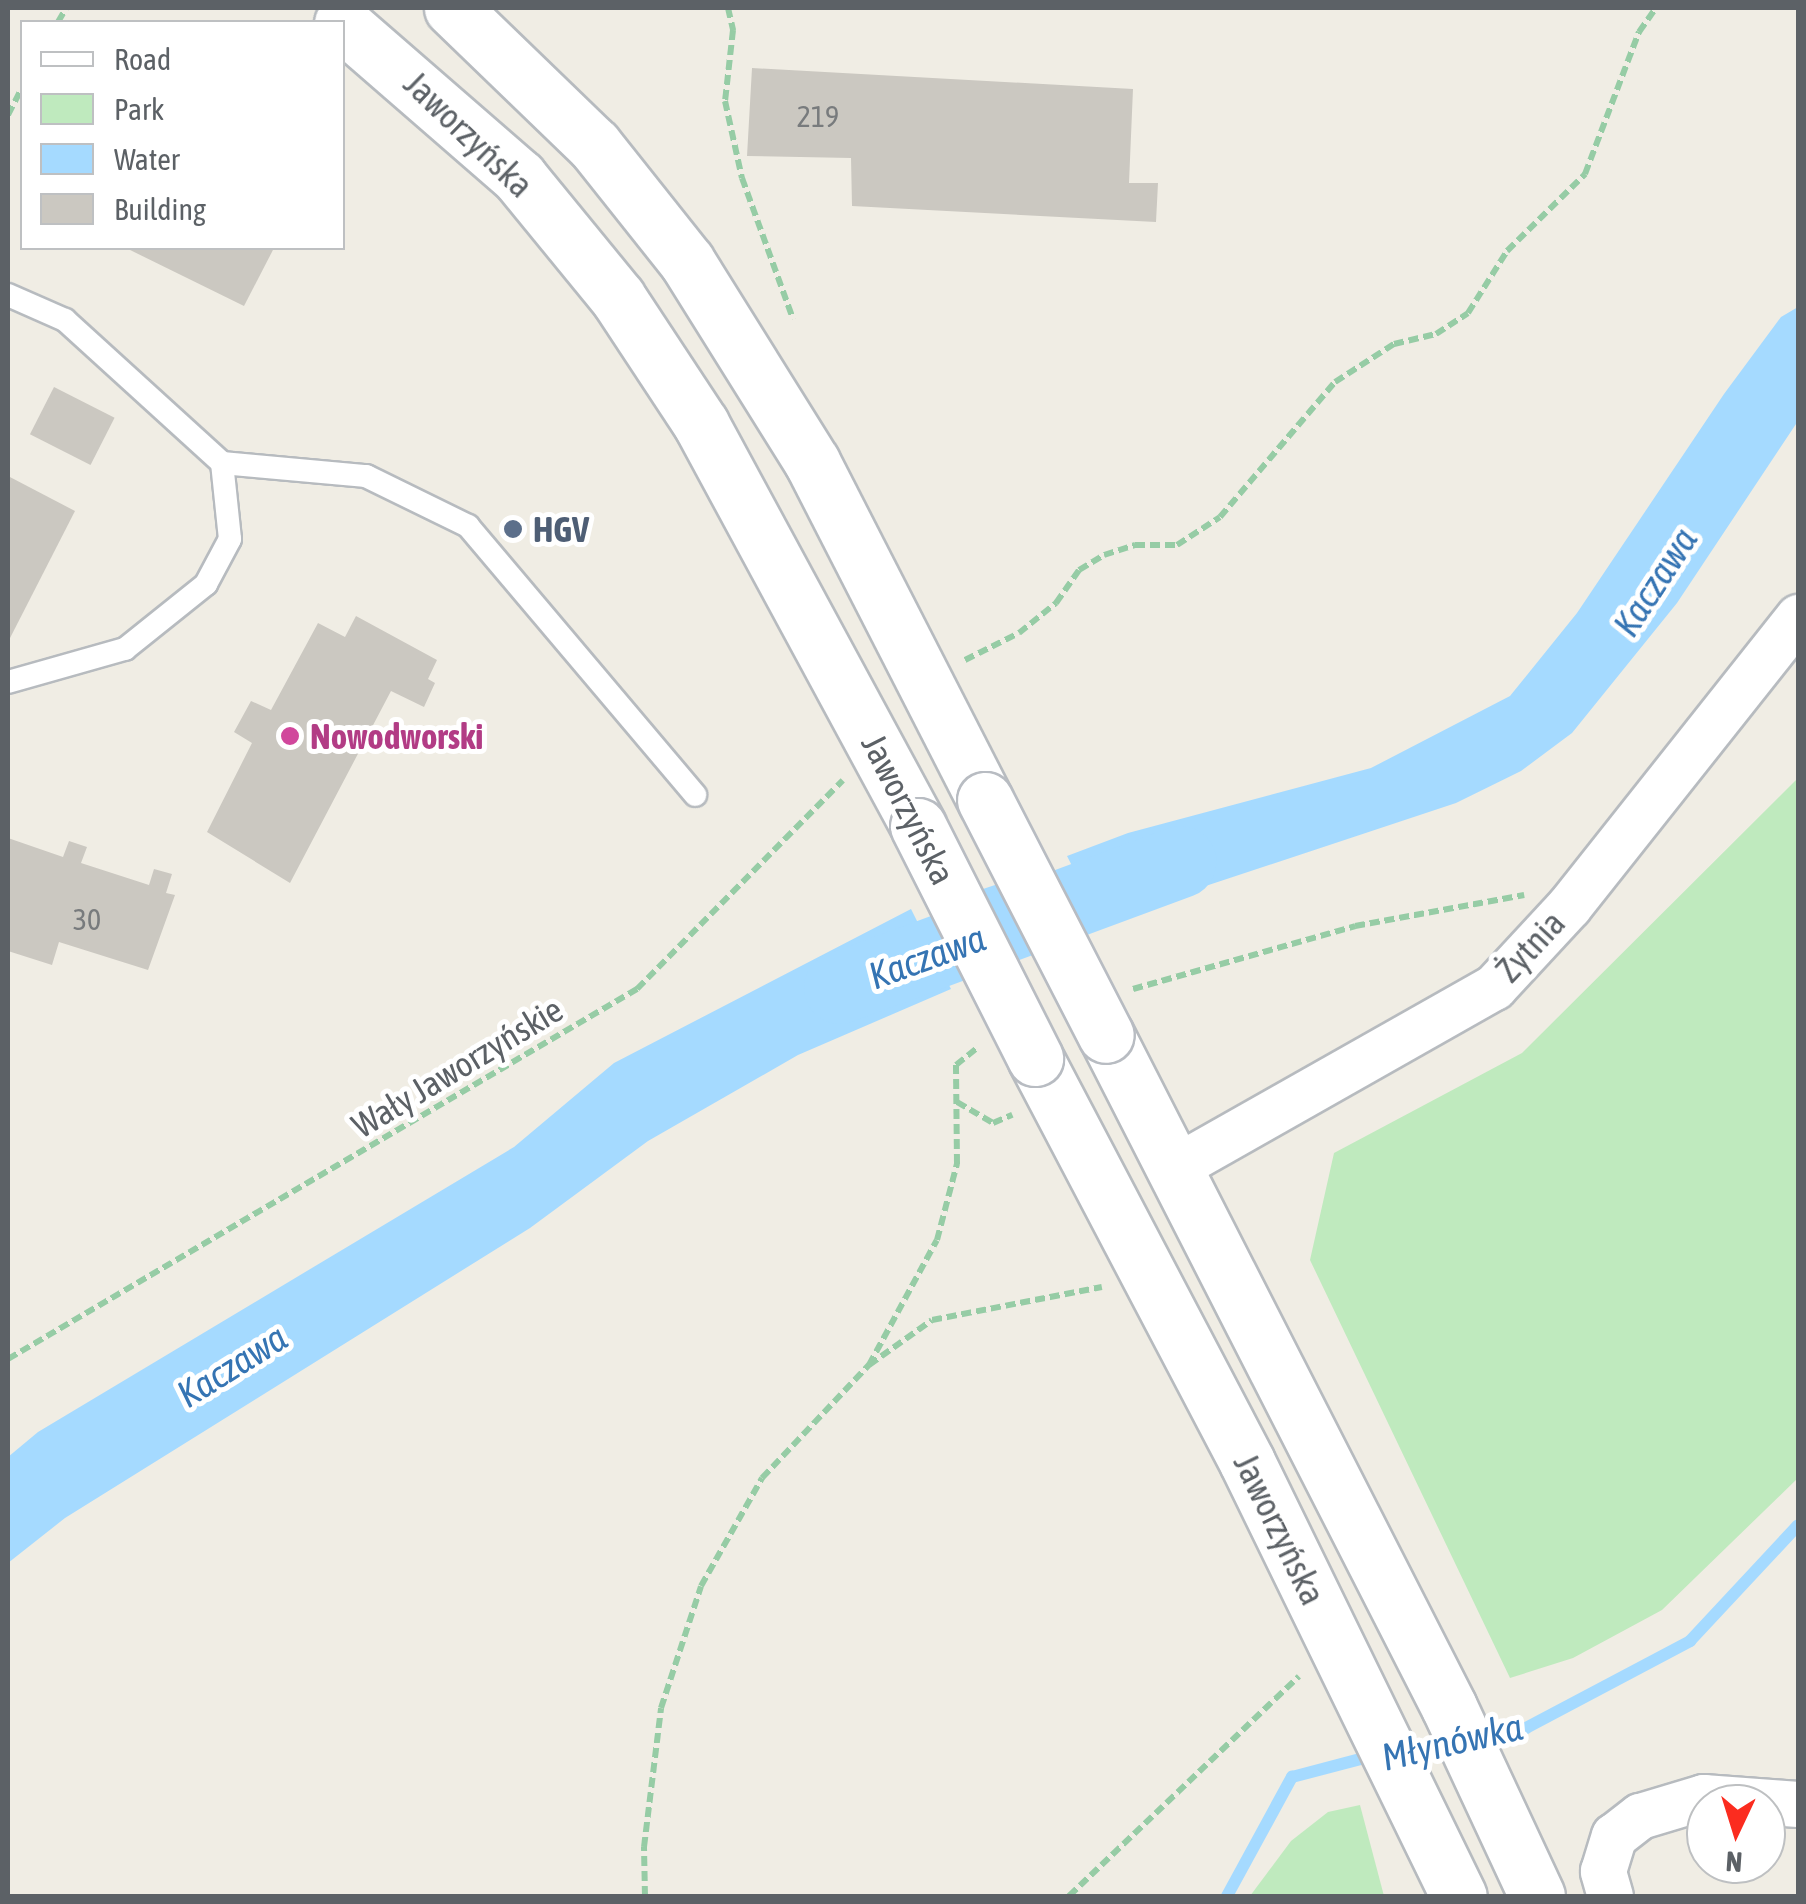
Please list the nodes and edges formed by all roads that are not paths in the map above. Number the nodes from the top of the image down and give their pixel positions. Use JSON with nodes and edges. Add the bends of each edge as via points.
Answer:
{"nodes":[{"id":1,"x":452,"y":8,"type":"edge"},
{"id":2,"x":345,"y":26,"type":"edge"},
{"id":3,"x":8,"y":296,"type":"edge"},
{"id":4,"x":222,"y":463,"type":"junction"},
{"id":5,"x":1798,"y":618,"type":"edge"},
{"id":6,"x":8,"y":682,"type":"edge"},
{"id":7,"x":695,"y":795,"type":"dead end"},
{"id":8,"x":1172,"y":1169,"type":"junction"},
{"id":9,"x":1798,"y":1804,"type":"edge"},
{"id":10,"x":1459,"y":1896,"type":"edge"},
{"id":11,"x":1537,"y":1896,"type":"edge"},
{"id":12,"x":1610,"y":1896,"type":"edge"}],
"edges":[{"from":1,"to":8,"type":"main road","name":"Jaworzyńska","bridge":true,"via":[[594,145],[687,262],[793,428]]},
{"from":2,"to":10,"type":"main road","name":"Jaworzyńska","bridge":true,"via":[[519,177],[618,298],[701,424],[883,755]]},
{"from":3,"to":4,"type":"lane","via":[[65,320]]},
{"from":4,"to":6,"type":"lane","via":[[232,508],[230,539],[206,584],[126,648]]},
{"from":4,"to":7,"type":"lane","via":[[366,476],[468,526]]},
{"from":5,"to":8,"type":"street","name":"Żytnia","via":[[1568,906],[1494,988]]},
{"from":8,"to":11,"type":"main road","name":"Jaworzyńska","via":[[1448,1707]]},
{"from":9,"to":12,"type":"street","via":[[1703,1797],[1640,1816],[1614,1836],[1603,1871]]}]}
